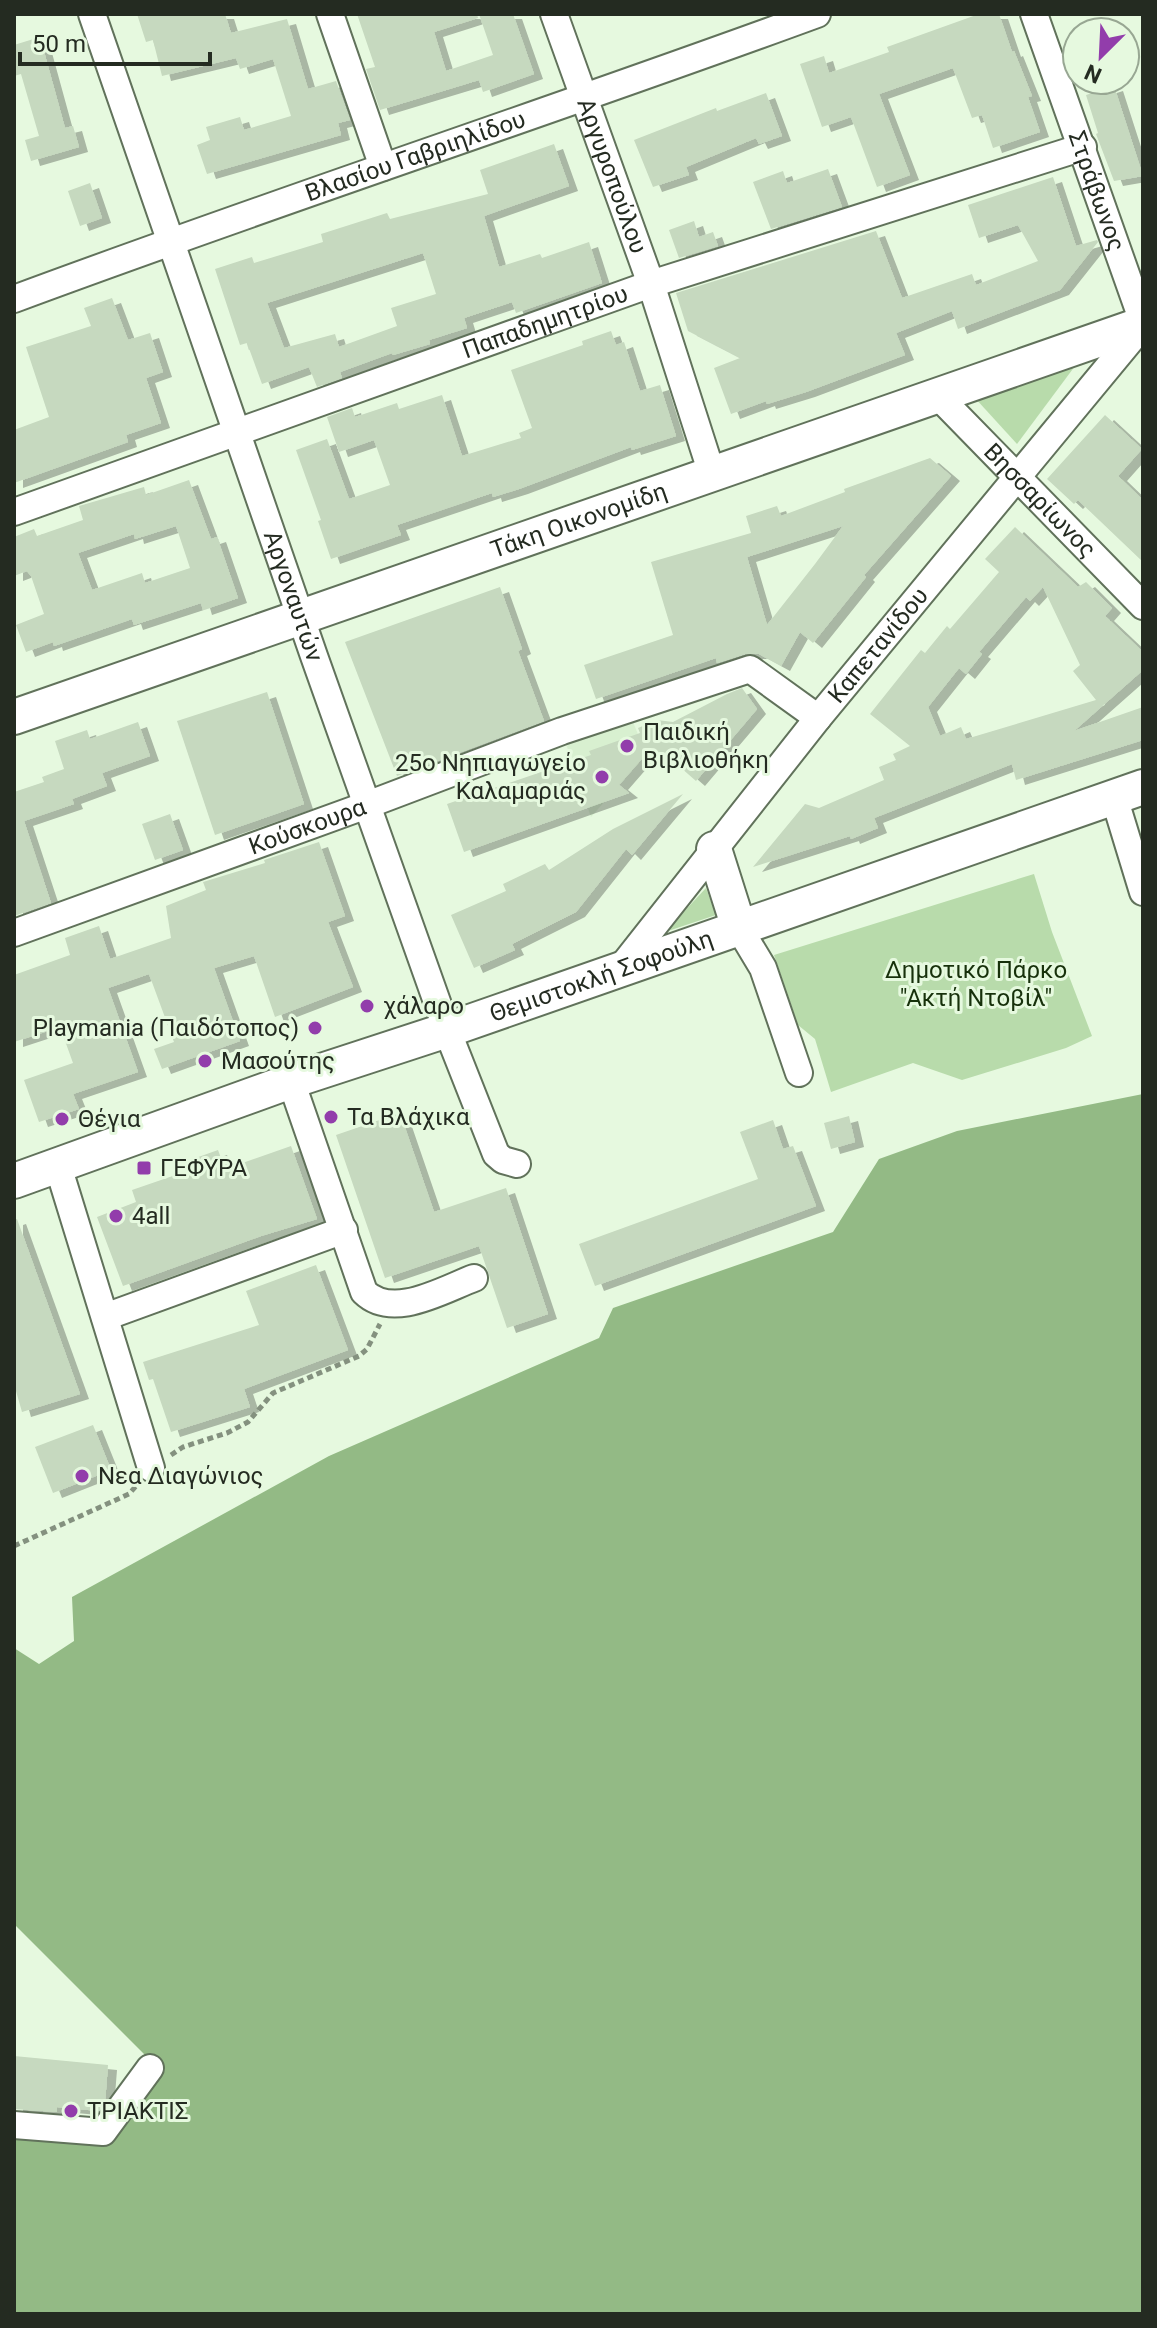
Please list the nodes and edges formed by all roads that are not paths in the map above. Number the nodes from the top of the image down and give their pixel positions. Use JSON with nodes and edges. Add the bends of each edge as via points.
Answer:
{"nodes":[{"id":1,"x":92,"y":14,"type":"edge"},
{"id":2,"x":330,"y":14,"type":"edge"},
{"id":3,"x":554,"y":14,"type":"edge"},
{"id":4,"x":817,"y":14,"type":"edge"},
{"id":5,"x":1034,"y":14,"type":"edge"},
{"id":6,"x":775,"y":21,"type":"edge"},
{"id":7,"x":585,"y":98,"type":"junction"},
{"id":8,"x":1083,"y":147,"type":"junction"},
{"id":9,"x":383,"y":167,"type":"junction"},
{"id":10,"x":170,"y":241,"type":"junction"},
{"id":11,"x":651,"y":284,"type":"junction"},
{"id":12,"x":14,"y":299,"type":"edge"},
{"id":13,"x":1143,"y":324,"type":"edge"},
{"id":14,"x":938,"y":396,"type":"junction"},
{"id":15,"x":236,"y":431,"type":"junction"},
{"id":16,"x":712,"y":474,"type":"junction"},
{"id":17,"x":1018,"y":475,"type":"junction"},
{"id":18,"x":14,"y":512,"type":"edge"},
{"id":19,"x":1143,"y":606,"type":"edge"},
{"id":20,"x":301,"y":617,"type":"junction"},
{"id":21,"x":14,"y":717,"type":"edge"},
{"id":22,"x":818,"y":718,"type":"junction"},
{"id":23,"x":1129,"y":792,"type":"edge"},
{"id":24,"x":367,"y":805,"type":"junction"},
{"id":25,"x":714,"y":849,"type":"junction"},
{"id":26,"x":1143,"y":892,"type":"edge"},
{"id":27,"x":739,"y":928,"type":"junction"},
{"id":28,"x":14,"y":933,"type":"edge"},
{"id":29,"x":620,"y":969,"type":"junction"},
{"id":30,"x":447,"y":1030,"type":"junction"},
{"id":31,"x":799,"y":1073,"type":"dead end"},
{"id":32,"x":291,"y":1081,"type":"junction"},
{"id":33,"x":517,"y":1164,"type":"dead end"},
{"id":34,"x":58,"y":1166,"type":"junction"},
{"id":35,"x":14,"y":1181,"type":"edge"},
{"id":36,"x":344,"y":1230,"type":"junction"},
{"id":37,"x":474,"y":1278,"type":"dead end"},
{"id":38,"x":105,"y":1317,"type":"junction"},
{"id":39,"x":151,"y":1468,"type":"road end"},
{"id":40,"x":150,"y":2068,"type":"dead end"},
{"id":41,"x":14,"y":2125,"type":"edge"}],
"edges":[{"from":1,"to":10,"type":"street","name":"Αργοναυτών"},
{"from":2,"to":9,"type":"street"},
{"from":3,"to":7,"type":"street","name":"Αργυροπούλου"},
{"from":4,"to":6,"type":"street","name":"Βλασίου Γαβριηλίδου"},
{"from":5,"to":8,"type":"street","name":"Στράβωνος"},
{"from":6,"to":7,"type":"street","name":"Βλασίου Γαβριηλίδου"},
{"from":7,"to":9,"type":"street","name":"Βλασίου Γαβριηλίδου"},
{"from":7,"to":11,"type":"street","name":"Αργυροπούλου"},
{"from":8,"to":11,"type":"street","name":"Παπαδημητρίου"},
{"from":8,"to":13,"type":"street","name":"Στράβωνος"},
{"from":9,"to":10,"type":"street","name":"Βλασίου Γαβριηλίδου"},
{"from":10,"to":12,"type":"street","name":"Βλασίου Γαβριηλίδου"},
{"from":10,"to":15,"type":"street","name":"Αργοναυτών"},
{"from":11,"to":15,"type":"street","name":"Παπαδημητρίου"},
{"from":11,"to":16,"type":"street","name":"Αργυροπούλου"},
{"from":13,"to":14,"type":"main road","name":"Τάκη Οικονομίδη"},
{"from":13,"to":17,"type":"street","name":"Καπετανίδου"},
{"from":14,"to":16,"type":"main road","name":"Τάκη Οικονομίδη"},
{"from":14,"to":17,"type":"street","name":"Βησσαρίωνος"},
{"from":15,"to":18,"type":"street","name":"Παπαδημητρίου"},
{"from":15,"to":20,"type":"street","name":"Αργοναυτών"},
{"from":16,"to":20,"type":"main road","name":"Τάκη Οικονομίδη"},
{"from":17,"to":19,"type":"street","name":"Βησσαρίωνος"},
{"from":17,"to":22,"type":"street","name":"Καπετανίδου"},
{"from":20,"to":21,"type":"main road","name":"Τάκη Οικονομίδη"},
{"from":20,"to":24,"type":"street","name":"Αργοναυτών"},
{"from":22,"to":24,"type":"street","name":"Κούσκουρα","via":[[750,669],[562,731]]},
{"from":22,"to":25,"type":"street","name":"Καπετανίδου"},
{"from":23,"to":26,"type":"street"},
{"from":23,"to":27,"type":"main road","name":"Θεμιστοκλή Σοφούλη"},
{"from":24,"to":28,"type":"street","name":"Κούσκουρα"},
{"from":24,"to":30,"type":"street","name":"Αργοναυτών"},
{"from":25,"to":27,"type":"main road"},
{"from":25,"to":29,"type":"street","name":"Καπετανίδου"},
{"from":27,"to":29,"type":"main road","name":"Θεμιστοκλή Σοφούλη"},
{"from":27,"to":31,"type":"street","via":[[763,968]]},
{"from":29,"to":30,"type":"main road","name":"Θεμιστοκλή Σοφούλη"},
{"from":30,"to":32,"type":"main road","name":"Θεμιστοκλή Σοφούλη"},
{"from":30,"to":33,"type":"street","name":"Αργοναυτών","via":[[496,1154]]},
{"from":32,"to":34,"type":"main road","name":"Θεμιστοκλή Σοφούλη"},
{"from":32,"to":36,"type":"street"},
{"from":34,"to":35,"type":"main road","name":"Θεμιστοκλή Σοφούλη"},
{"from":34,"to":38,"type":"street"},
{"from":36,"to":37,"type":"street","via":[[364,1292],[373,1301],[400,1305]]},
{"from":36,"to":38,"type":"street"},
{"from":38,"to":39,"type":"street"},
{"from":40,"to":41,"type":"street","via":[[103,2132]]}]}
